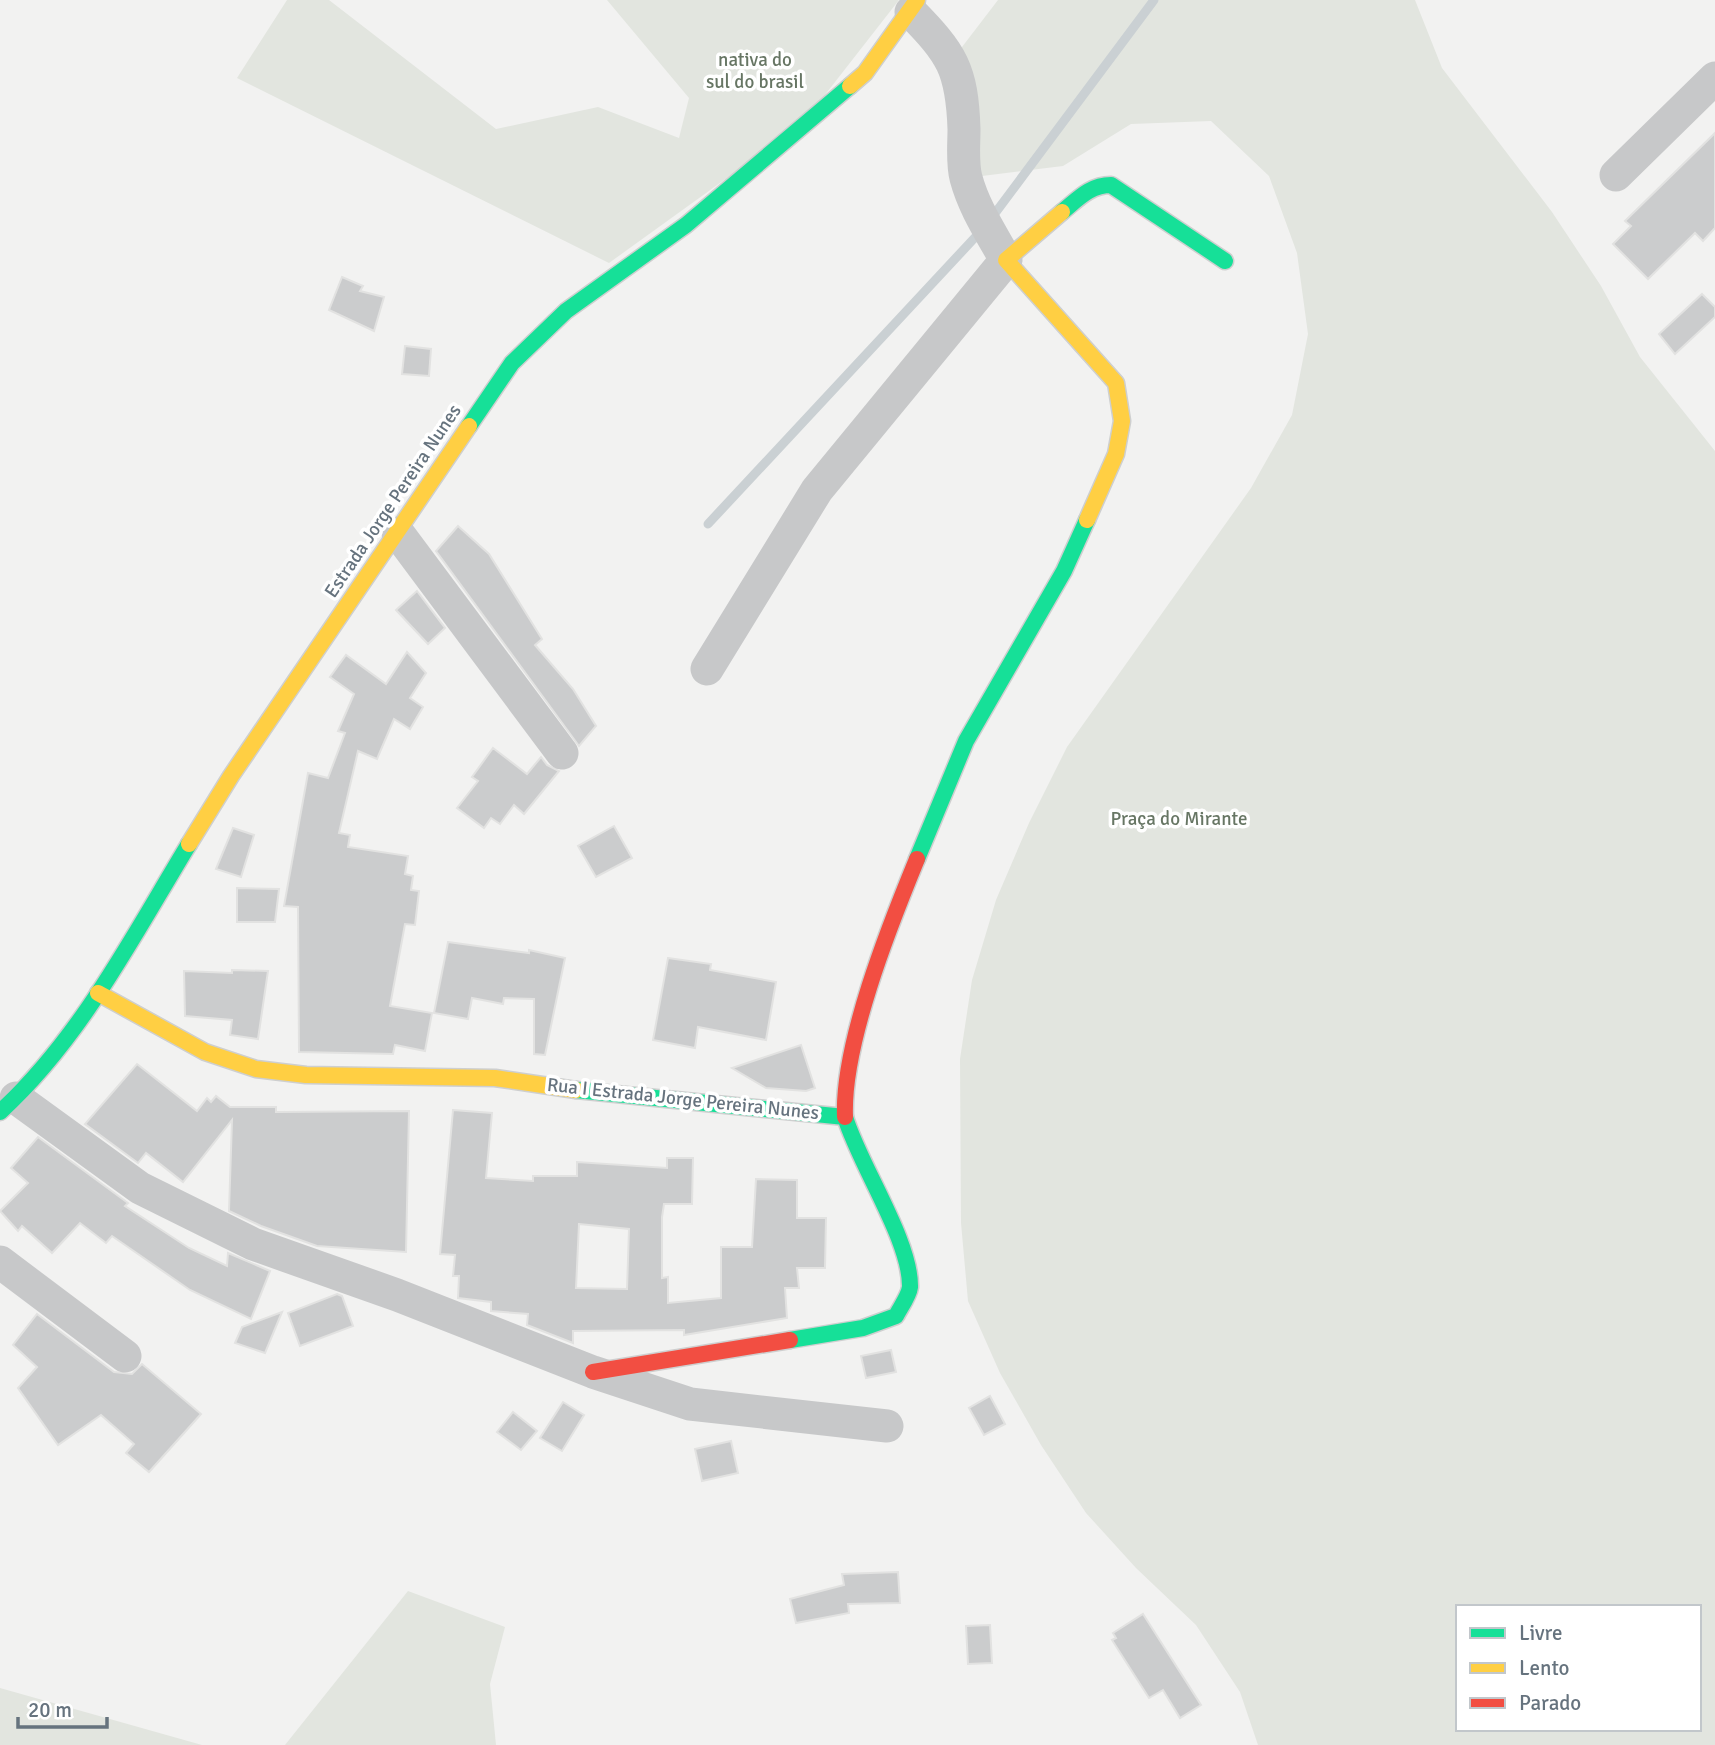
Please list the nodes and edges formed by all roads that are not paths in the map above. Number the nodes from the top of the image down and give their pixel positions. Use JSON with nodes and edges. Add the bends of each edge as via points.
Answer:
{"nodes":[{"id":1,"x":914,"y":6,"type":"edge"},
{"id":2,"x":1715,"y":78,"type":"edge"},
{"id":3,"x":1616,"y":175,"type":"dead end"},
{"id":4,"x":1006,"y":260,"type":"junction"},
{"id":5,"x":1225,"y":261,"type":"dead end"},
{"id":6,"x":398,"y":533,"type":"junction"},
{"id":7,"x":706,"y":669,"type":"dead end"},
{"id":8,"x":562,"y":753,"type":"dead end"},
{"id":9,"x":98,"y":993,"type":"junction"},
{"id":10,"x":8,"y":1105,"type":"edge"},
{"id":11,"x":845,"y":1116,"type":"junction"},
{"id":12,"x":0,"y":1262,"type":"edge"},
{"id":13,"x":125,"y":1356,"type":"dead end"},
{"id":14,"x":593,"y":1372,"type":"junction"},
{"id":15,"x":887,"y":1426,"type":"dead end"}],
"edges":[{"from":1,"to":4,"type":"street","via":[[955,65],[962,93],[965,175],[976,208]]},
{"from":1,"to":6,"type":"street","name":"Estrada Jorge Pereira Nunes","via":[[865,73],[685,225],[566,311],[512,363]]},
{"from":2,"to":3,"type":"street"},
{"from":4,"to":5,"type":"street","via":[[1087,191],[1111,185]]},
{"from":4,"to":7,"type":"street","via":[[817,490]]},
{"from":4,"to":11,"type":"street","via":[[1116,383],[1122,421],[1116,454],[1064,571],[966,741],[901,897],[864,1007],[844,1093]]},
{"from":6,"to":8,"type":"street"},
{"from":6,"to":9,"type":"street","name":"Estrada Jorge Pereira Nunes","via":[[231,776]]},
{"from":9,"to":10,"type":"street","name":"Estrada Jorge Pereira Nunes","via":[[35,1080]]},
{"from":9,"to":11,"type":"street","name":"Rua I Estrada Jorge Pereira Nunes","via":[[205,1052],[256,1069],[306,1075],[495,1078],[621,1096]]},
{"from":10,"to":14,"type":"street","via":[[140,1188],[253,1244]]},
{"from":11,"to":14,"type":"street","name":"Rua I Estrada Jorge Pereira Nunes","via":[[854,1147],[906,1256],[910,1290],[896,1316],[863,1328]]},
{"from":12,"to":13,"type":"street"},
{"from":14,"to":15,"type":"street","via":[[690,1404]]}]}
